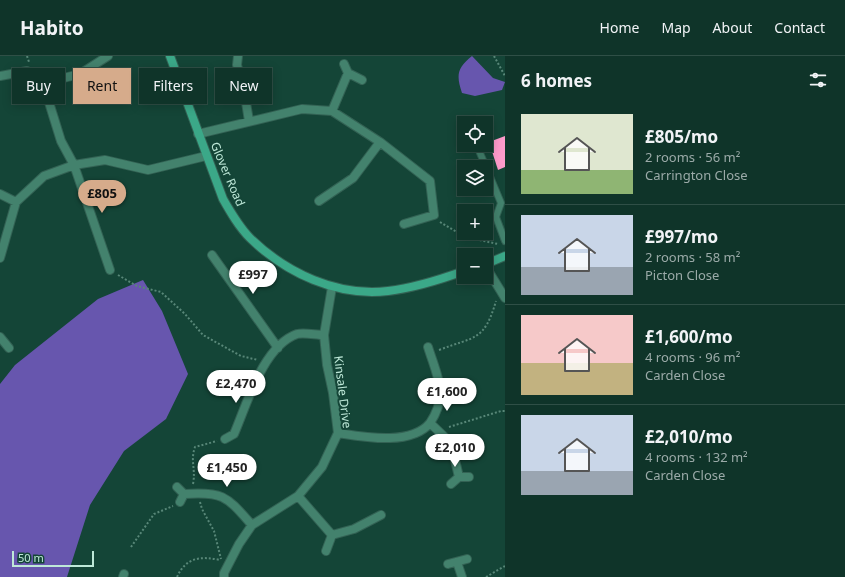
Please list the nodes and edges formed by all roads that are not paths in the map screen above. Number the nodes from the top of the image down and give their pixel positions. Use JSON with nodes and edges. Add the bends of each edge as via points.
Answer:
{"nodes":[{"id":1,"x":108,"y":56,"type":"edge"},
{"id":2,"x":170,"y":56,"type":"edge"},
{"id":3,"x":238,"y":56,"type":"edge"},
{"id":4,"x":344,"y":64,"type":"dead end"},
{"id":5,"x":348,"y":73,"type":"junction"},
{"id":6,"x":12,"y":74,"type":"edge"},
{"id":7,"x":0,"y":76,"type":"edge"},
{"id":8,"x":65,"y":78,"type":"edge"},
{"id":9,"x":362,"y":80,"type":"dead end"},
{"id":10,"x":50,"y":104,"type":"edge"},
{"id":11,"x":332,"y":111,"type":"junction"},
{"id":12,"x":249,"y":121,"type":"junction"},
{"id":13,"x":198,"y":134,"type":"junction"},
{"id":14,"x":380,"y":142,"type":"junction"},
{"id":15,"x":206,"y":156,"type":"junction"},
{"id":16,"x":74,"y":165,"type":"junction"},
{"id":17,"x":493,"y":184,"type":"edge"},
{"id":18,"x":0,"y":194,"type":"edge"},
{"id":19,"x":319,"y":201,"type":"dead end"},
{"id":20,"x":16,"y":202,"type":"junction"},
{"id":21,"x":404,"y":224,"type":"dead end"},
{"id":22,"x":505,"y":241,"type":"edge"},
{"id":23,"x":212,"y":254,"type":"dead end"},
{"id":24,"x":505,"y":256,"type":"edge"},
{"id":25,"x":0,"y":258,"type":"edge"},
{"id":26,"x":493,"y":262,"type":"edge"},
{"id":27,"x":110,"y":270,"type":"road end"},
{"id":28,"x":457,"y":273,"type":"edge"},
{"id":29,"x":493,"y":279,"type":"edge"},
{"id":30,"x":332,"y":287,"type":"junction"},
{"id":31,"x":505,"y":298,"type":"edge"},
{"id":32,"x":324,"y":335,"type":"junction"},
{"id":33,"x":0,"y":337,"type":"edge"},
{"id":34,"x":9,"y":348,"type":"dead end"},
{"id":35,"x":278,"y":348,"type":"junction"},
{"id":36,"x":429,"y":350,"type":"road end"},
{"id":37,"x":430,"y":423,"type":"junction"},
{"id":38,"x":338,"y":433,"type":"junction"},
{"id":39,"x":225,"y":439,"type":"road end"},
{"id":40,"x":459,"y":477,"type":"junction"},
{"id":41,"x":468,"y":478,"type":"dead end"},
{"id":42,"x":451,"y":484,"type":"dead end"},
{"id":43,"x":177,"y":487,"type":"dead end"},
{"id":44,"x":191,"y":493,"type":"junction"},
{"id":45,"x":298,"y":496,"type":"junction"},
{"id":46,"x":180,"y":502,"type":"road end"},
{"id":47,"x":381,"y":515,"type":"dead end"},
{"id":48,"x":252,"y":525,"type":"junction"},
{"id":49,"x":332,"y":535,"type":"junction"},
{"id":50,"x":326,"y":551,"type":"dead end"},
{"id":51,"x":467,"y":559,"type":"dead end"},
{"id":52,"x":457,"y":562,"type":"junction"},
{"id":53,"x":448,"y":564,"type":"dead end"},
{"id":54,"x":225,"y":574,"type":"edge"},
{"id":55,"x":462,"y":577,"type":"edge"}],
"edges":[{"from":1,"to":8,"type":"street","via":[[80,74]]},
{"from":2,"to":13,"type":"street","name":"Glover Road"},
{"from":3,"to":12,"type":"street","via":[[237,65]]},
{"from":4,"to":5,"type":"street"},
{"from":5,"to":9,"type":"street"},
{"from":5,"to":11,"type":"street"},
{"from":6,"to":7,"type":"street"},
{"from":10,"to":16,"type":"street","via":[[61,141]]},
{"from":11,"to":12,"type":"street","via":[[302,109]]},
{"from":11,"to":14,"type":"street"},
{"from":12,"to":13,"type":"street"},
{"from":13,"to":15,"type":"street","name":"Glover Road"},
{"from":14,"to":19,"type":"street","via":[[353,178]]},
{"from":14,"to":21,"type":"street","via":[[430,181],[434,215]]},
{"from":15,"to":16,"type":"street","via":[[148,170],[104,160]]},
{"from":15,"to":30,"type":"street","name":"Glover Road","via":[[223,198],[250,238],[281,264]]},
{"from":16,"to":20,"type":"street","via":[[44,176]]},
{"from":16,"to":27,"type":"street"},
{"from":17,"to":22,"type":"lane","via":[[501,203],[496,217]]},
{"from":18,"to":20,"type":"street"},
{"from":20,"to":25,"type":"street"},
{"from":23,"to":35,"type":"street"},
{"from":24,"to":26,"type":"street"},
{"from":28,"to":30,"type":"street","name":"Glover Road","via":[[411,288],[386,291]]},
{"from":29,"to":31,"type":"street"},
{"from":30,"to":32,"type":"street","name":"Kinsale Drive"},
{"from":32,"to":35,"type":"street","via":[[298,334]]},
{"from":32,"to":38,"type":"street","name":"Kinsale Drive"},
{"from":33,"to":34,"type":"street"},
{"from":35,"to":39,"type":"street","via":[[257,377],[234,434]]},
{"from":36,"to":37,"type":"street","via":[[440,380],[441,393],[439,406]]},
{"from":37,"to":38,"type":"street","via":[[420,432],[405,436],[373,438]]},
{"from":37,"to":40,"type":"street","via":[[450,443]]},
{"from":38,"to":45,"type":"street","name":"Kinsale Drive","via":[[322,467]]},
{"from":40,"to":41,"type":"street"},
{"from":40,"to":42,"type":"street"},
{"from":43,"to":44,"type":"street"},
{"from":44,"to":46,"type":"street"},
{"from":44,"to":48,"type":"street","via":[[210,493],[229,500]]},
{"from":45,"to":48,"type":"street","name":"Kinsale Drive"},
{"from":45,"to":49,"type":"street"},
{"from":47,"to":49,"type":"street","via":[[354,529]]},
{"from":48,"to":54,"type":"street","name":"Kinsale Drive","via":[[239,544]]},
{"from":49,"to":50,"type":"street"},
{"from":51,"to":52,"type":"street"},
{"from":52,"to":53,"type":"street"},
{"from":52,"to":55,"type":"street"}]}
